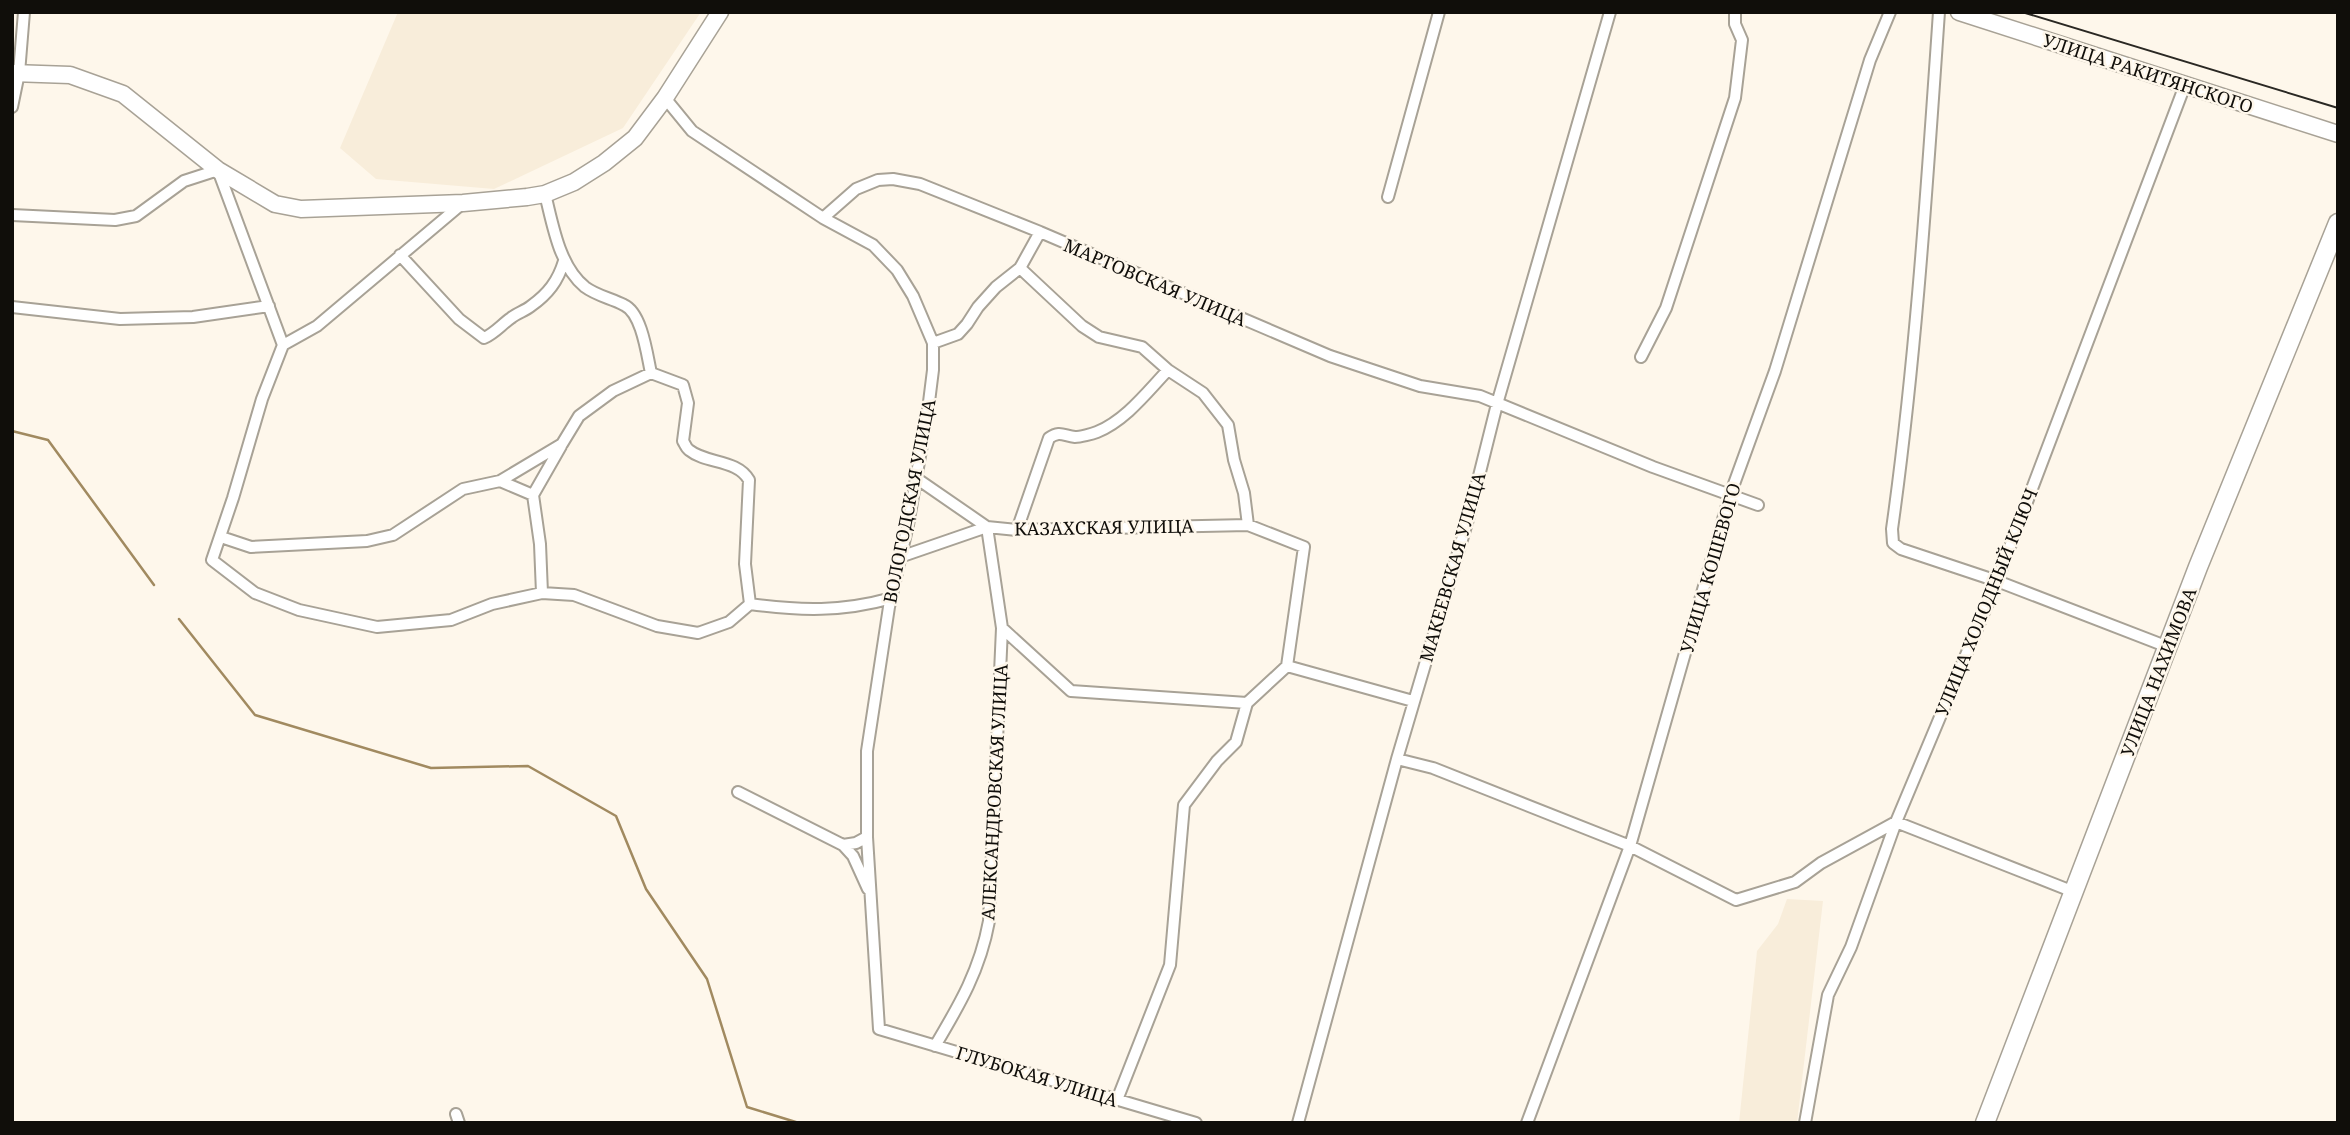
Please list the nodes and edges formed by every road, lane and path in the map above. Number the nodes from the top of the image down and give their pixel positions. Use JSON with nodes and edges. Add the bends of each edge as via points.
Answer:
{"nodes":[{"id":1,"x":24,"y":12,"type":"edge"},
{"id":2,"x":720,"y":12,"type":"edge"},
{"id":3,"x":1439,"y":12,"type":"edge"},
{"id":4,"x":1610,"y":12,"type":"edge"},
{"id":5,"x":1735,"y":12,"type":"edge"},
{"id":6,"x":1889,"y":12,"type":"edge"},
{"id":7,"x":1939,"y":12,"type":"edge"},
{"id":8,"x":1959,"y":12,"type":"edge"},
{"id":9,"x":16,"y":73,"type":"edge"},
{"id":10,"x":2185,"y":85,"type":"junction"},
{"id":11,"x":665,"y":98,"type":"junction"},
{"id":12,"x":12,"y":107,"type":"edge"},
{"id":13,"x":2338,"y":134,"type":"edge"},
{"id":14,"x":218,"y":170,"type":"junction"},
{"id":15,"x":545,"y":194,"type":"junction"},
{"id":16,"x":1388,"y":198,"type":"dead end"},
{"id":17,"x":463,"y":203,"type":"junction"},
{"id":18,"x":12,"y":215,"type":"edge"},
{"id":19,"x":823,"y":218,"type":"junction"},
{"id":20,"x":2338,"y":223,"type":"edge"},
{"id":21,"x":1040,"y":232,"type":"junction"},
{"id":22,"x":400,"y":255,"type":"junction"},
{"id":23,"x":564,"y":261,"type":"junction"},
{"id":24,"x":1020,"y":268,"type":"junction"},
{"id":25,"x":269,"y":306,"type":"junction"},
{"id":26,"x":12,"y":307,"type":"edge"},
{"id":27,"x":933,"y":343,"type":"junction"},
{"id":28,"x":283,"y":345,"type":"junction"},
{"id":29,"x":1641,"y":357,"type":"dead end"},
{"id":30,"x":1168,"y":370,"type":"junction"},
{"id":31,"x":651,"y":373,"type":"junction"},
{"id":32,"x":1497,"y":404,"type":"junction"},
{"id":33,"x":562,"y":444,"type":"junction"},
{"id":34,"x":916,"y":478,"type":"junction"},
{"id":35,"x":500,"y":481,"type":"junction"},
{"id":36,"x":533,"y":495,"type":"junction"},
{"id":37,"x":1730,"y":495,"type":"junction"},
{"id":38,"x":1758,"y":505,"type":"dead end"},
{"id":39,"x":1248,"y":525,"type":"junction"},
{"id":40,"x":987,"y":527,"type":"junction"},
{"id":41,"x":1017,"y":530,"type":"junction"},
{"id":42,"x":221,"y":537,"type":"junction"},
{"id":43,"x":900,"y":556,"type":"junction"},
{"id":44,"x":1997,"y":581,"type":"junction"},
{"id":45,"x":542,"y":593,"type":"junction"},
{"id":46,"x":892,"y":598,"type":"junction"},
{"id":47,"x":750,"y":604,"type":"junction"},
{"id":48,"x":1002,"y":628,"type":"junction"},
{"id":49,"x":2168,"y":647,"type":"junction"},
{"id":50,"x":1287,"y":666,"type":"junction"},
{"id":51,"x":1413,"y":701,"type":"junction"},
{"id":52,"x":1247,"y":703,"type":"junction"},
{"id":53,"x":1397,"y":759,"type":"junction"},
{"id":54,"x":738,"y":792,"type":"dead end"},
{"id":55,"x":1896,"y":822,"type":"junction"},
{"id":56,"x":867,"y":837,"type":"junction"},
{"id":57,"x":843,"y":845,"type":"junction"},
{"id":58,"x":1630,"y":846,"type":"junction"},
{"id":59,"x":2074,"y":892,"type":"junction"},
{"id":60,"x":872,"y":897,"type":"junction"},
{"id":61,"x":879,"y":1029,"type":"joint"},
{"id":62,"x":935,"y":1046,"type":"junction"},
{"id":63,"x":1117,"y":1100,"type":"junction"},
{"id":64,"x":1196,"y":1123,"type":"edge"},
{"id":65,"x":1298,"y":1123,"type":"edge"},
{"id":66,"x":1527,"y":1123,"type":"edge"},
{"id":67,"x":1805,"y":1123,"type":"edge"},
{"id":68,"x":1985,"y":1123,"type":"edge"}],
"edges":[{"from":1,"to":9,"type":"street"},
{"from":2,"to":11,"type":"main road"},
{"from":3,"to":16,"type":"street"},
{"from":4,"to":32,"type":"street","name":"МАКЕЕВСКАЯ УЛИЦА"},
{"from":5,"to":29,"type":"street","via":[[1742,40],[1735,98],[1666,309]]},
{"from":6,"to":37,"type":"street","name":"УЛИЦА КОШЕВОГО","via":[[1870,60],[1775,371]]},
{"from":7,"to":44,"type":"street","via":[[1926,204],[1893,542],[1901,549]]},
{"from":8,"to":10,"type":"main road","name":"УЛИЦА РАКИТЯНСКОГО"},
{"from":9,"to":12,"type":"street"},
{"from":9,"to":14,"type":"main road","via":[[70,75],[123,94]]},
{"from":10,"to":13,"type":"main road","name":"УЛИЦА РАКИТЯНСКОГО"},
{"from":10,"to":44,"type":"street","name":"УЛИЦА ХОЛОДНЫЙ КЛЮЧ"},
{"from":11,"to":15,"type":"main road","via":[[635,138],[584,175]]},
{"from":11,"to":19,"type":"street","name":"ВОЛОГОДСКАЯ УЛИЦА","via":[[692,131]]},
{"from":14,"to":17,"type":"main road","via":[[275,204],[301,209]]},
{"from":14,"to":18,"type":"street","via":[[184,181],[136,216],[115,220]]},
{"from":14,"to":25,"type":"street"},
{"from":15,"to":17,"type":"main road"},
{"from":15,"to":23,"type":"street"},
{"from":17,"to":22,"type":"street"},
{"from":19,"to":21,"type":"street","name":"МАРТОВСКАЯ УЛИЦА","via":[[856,189],[893,179],[920,184]]},
{"from":19,"to":27,"type":"street","name":"ВОЛОГОДСКАЯ УЛИЦА","via":[[873,245],[897,270]]},
{"from":20,"to":49,"type":"main road","name":"УЛИЦА НАХИМОВА"},
{"from":21,"to":24,"type":"street"},
{"from":21,"to":32,"type":"street","name":"МАРТОВСКАЯ УЛИЦА","via":[[1330,356],[1420,386],[1479,396]]},
{"from":22,"to":23,"type":"street","via":[[459,319],[484,338],[530,308],[552,287]]},
{"from":22,"to":28,"type":"street","via":[[317,326]]},
{"from":23,"to":31,"type":"street","via":[[584,286],[627,306],[640,325]]},
{"from":24,"to":27,"type":"street","via":[[996,287],[958,334]]},
{"from":24,"to":30,"type":"street","via":[[1082,326],[1099,337],[1142,347]]},
{"from":25,"to":26,"type":"street","via":[[193,317],[120,319]]},
{"from":25,"to":28,"type":"street"},
{"from":27,"to":34,"type":"street","name":"ВОЛОГОДСКАЯ УЛИЦА"},
{"from":28,"to":42,"type":"street"},
{"from":30,"to":39,"type":"street","via":[[1203,393],[1228,425]]},
{"from":30,"to":41,"type":"street","via":[[1128,412],[1096,433],[1055,434],[1049,439]]},
{"from":31,"to":33,"type":"street","via":[[613,391],[579,416]]},
{"from":31,"to":47,"type":"street","via":[[683,385],[688,403],[683,441],[690,451],[745,472],[750,480],[745,565]]},
{"from":32,"to":37,"type":"street","name":"МАРТОВСКАЯ УЛИЦА"},
{"from":32,"to":51,"type":"street","name":"МАКЕЕВСКАЯ УЛИЦА","via":[[1469,516]]},
{"from":33,"to":35,"type":"street"},
{"from":33,"to":36,"type":"street"},
{"from":34,"to":40,"type":"street","name":"КАЗАХСКАЯ УЛИЦА"},
{"from":34,"to":43,"type":"street","name":"ВОЛОГОДСКАЯ УЛИЦА"},
{"from":35,"to":36,"type":"street"},
{"from":35,"to":42,"type":"street","via":[[463,489],[393,535],[367,541],[251,547]]},
{"from":36,"to":45,"type":"street"},
{"from":37,"to":38,"type":"street","name":"МАРТОВСКАЯ УЛИЦА"},
{"from":37,"to":58,"type":"street","name":"УЛИЦА КОШЕВОГО"},
{"from":39,"to":41,"type":"street","name":"КАЗАХСКАЯ УЛИЦА"},
{"from":39,"to":50,"type":"street","name":"КАЗАХСКАЯ УЛИЦА","via":[[1304,547]]},
{"from":40,"to":41,"type":"street","name":"КАЗАХСКАЯ УЛИЦА"},
{"from":40,"to":43,"type":"street"},
{"from":40,"to":48,"type":"street","name":"АЛЕКСАНДРОВСКАЯ УЛИЦА"},
{"from":42,"to":45,"type":"street","via":[[212,560],[255,593],[299,610],[377,627],[451,620],[492,604]]},
{"from":43,"to":46,"type":"street","name":"ВОЛОГОДСКАЯ УЛИЦА"},
{"from":44,"to":49,"type":"street"},
{"from":44,"to":55,"type":"street","name":"УЛИЦА ХОЛОДНЫЙ КЛЮЧ"},
{"from":45,"to":47,"type":"street","via":[[574,595],[657,626],[698,633],[729,622]]},
{"from":46,"to":47,"type":"street","via":[[823,611]]},
{"from":46,"to":56,"type":"street","name":"ВОЛОГОДСКАЯ УЛИЦА","via":[[867,751]]},
{"from":48,"to":52,"type":"street","via":[[1071,691]]},
{"from":48,"to":62,"type":"street","name":"АЛЕКСАНДРОВСКАЯ УЛИЦА","via":[[985,946],[968,991]]},
{"from":49,"to":59,"type":"main road","name":"УЛИЦА НАХИМОВА"},
{"from":50,"to":51,"type":"street"},
{"from":50,"to":52,"type":"street"},
{"from":51,"to":53,"type":"street","name":"МАКЕЕВСКАЯ УЛИЦА"},
{"from":52,"to":63,"type":"street","via":[[1236,742],[1184,805],[1170,965]]},
{"from":53,"to":58,"type":"street","via":[[1433,768]]},
{"from":53,"to":65,"type":"street","name":"МАКЕЕВСКАЯ УЛИЦА"},
{"from":54,"to":57,"type":"street"},
{"from":55,"to":58,"type":"street","via":[[1795,882],[1736,900]]},
{"from":55,"to":59,"type":"street"},
{"from":55,"to":67,"type":"street","name":"УЛИЦА ХОЛОДНЫЙ КЛЮЧ","via":[[1851,947],[1828,995]]},
{"from":56,"to":57,"type":"street"},
{"from":56,"to":60,"type":"street","name":"ВОЛОГОДСКАЯ УЛИЦА"},
{"from":57,"to":60,"type":"street"},
{"from":58,"to":66,"type":"street","name":"УЛИЦА КОШЕВОГО"},
{"from":59,"to":68,"type":"main road","name":"УЛИЦА НАХИМОВА"},
{"from":60,"to":61,"type":"street","name":"ВОЛОГОДСКАЯ УЛИЦА"},
{"from":61,"to":62,"type":"street","name":"ГЛУБОКАЯ УЛИЦА"},
{"from":62,"to":63,"type":"street","name":"ГЛУБОКАЯ УЛИЦА"},
{"from":63,"to":64,"type":"street","name":"ГЛУБОКАЯ УЛИЦА"}]}
